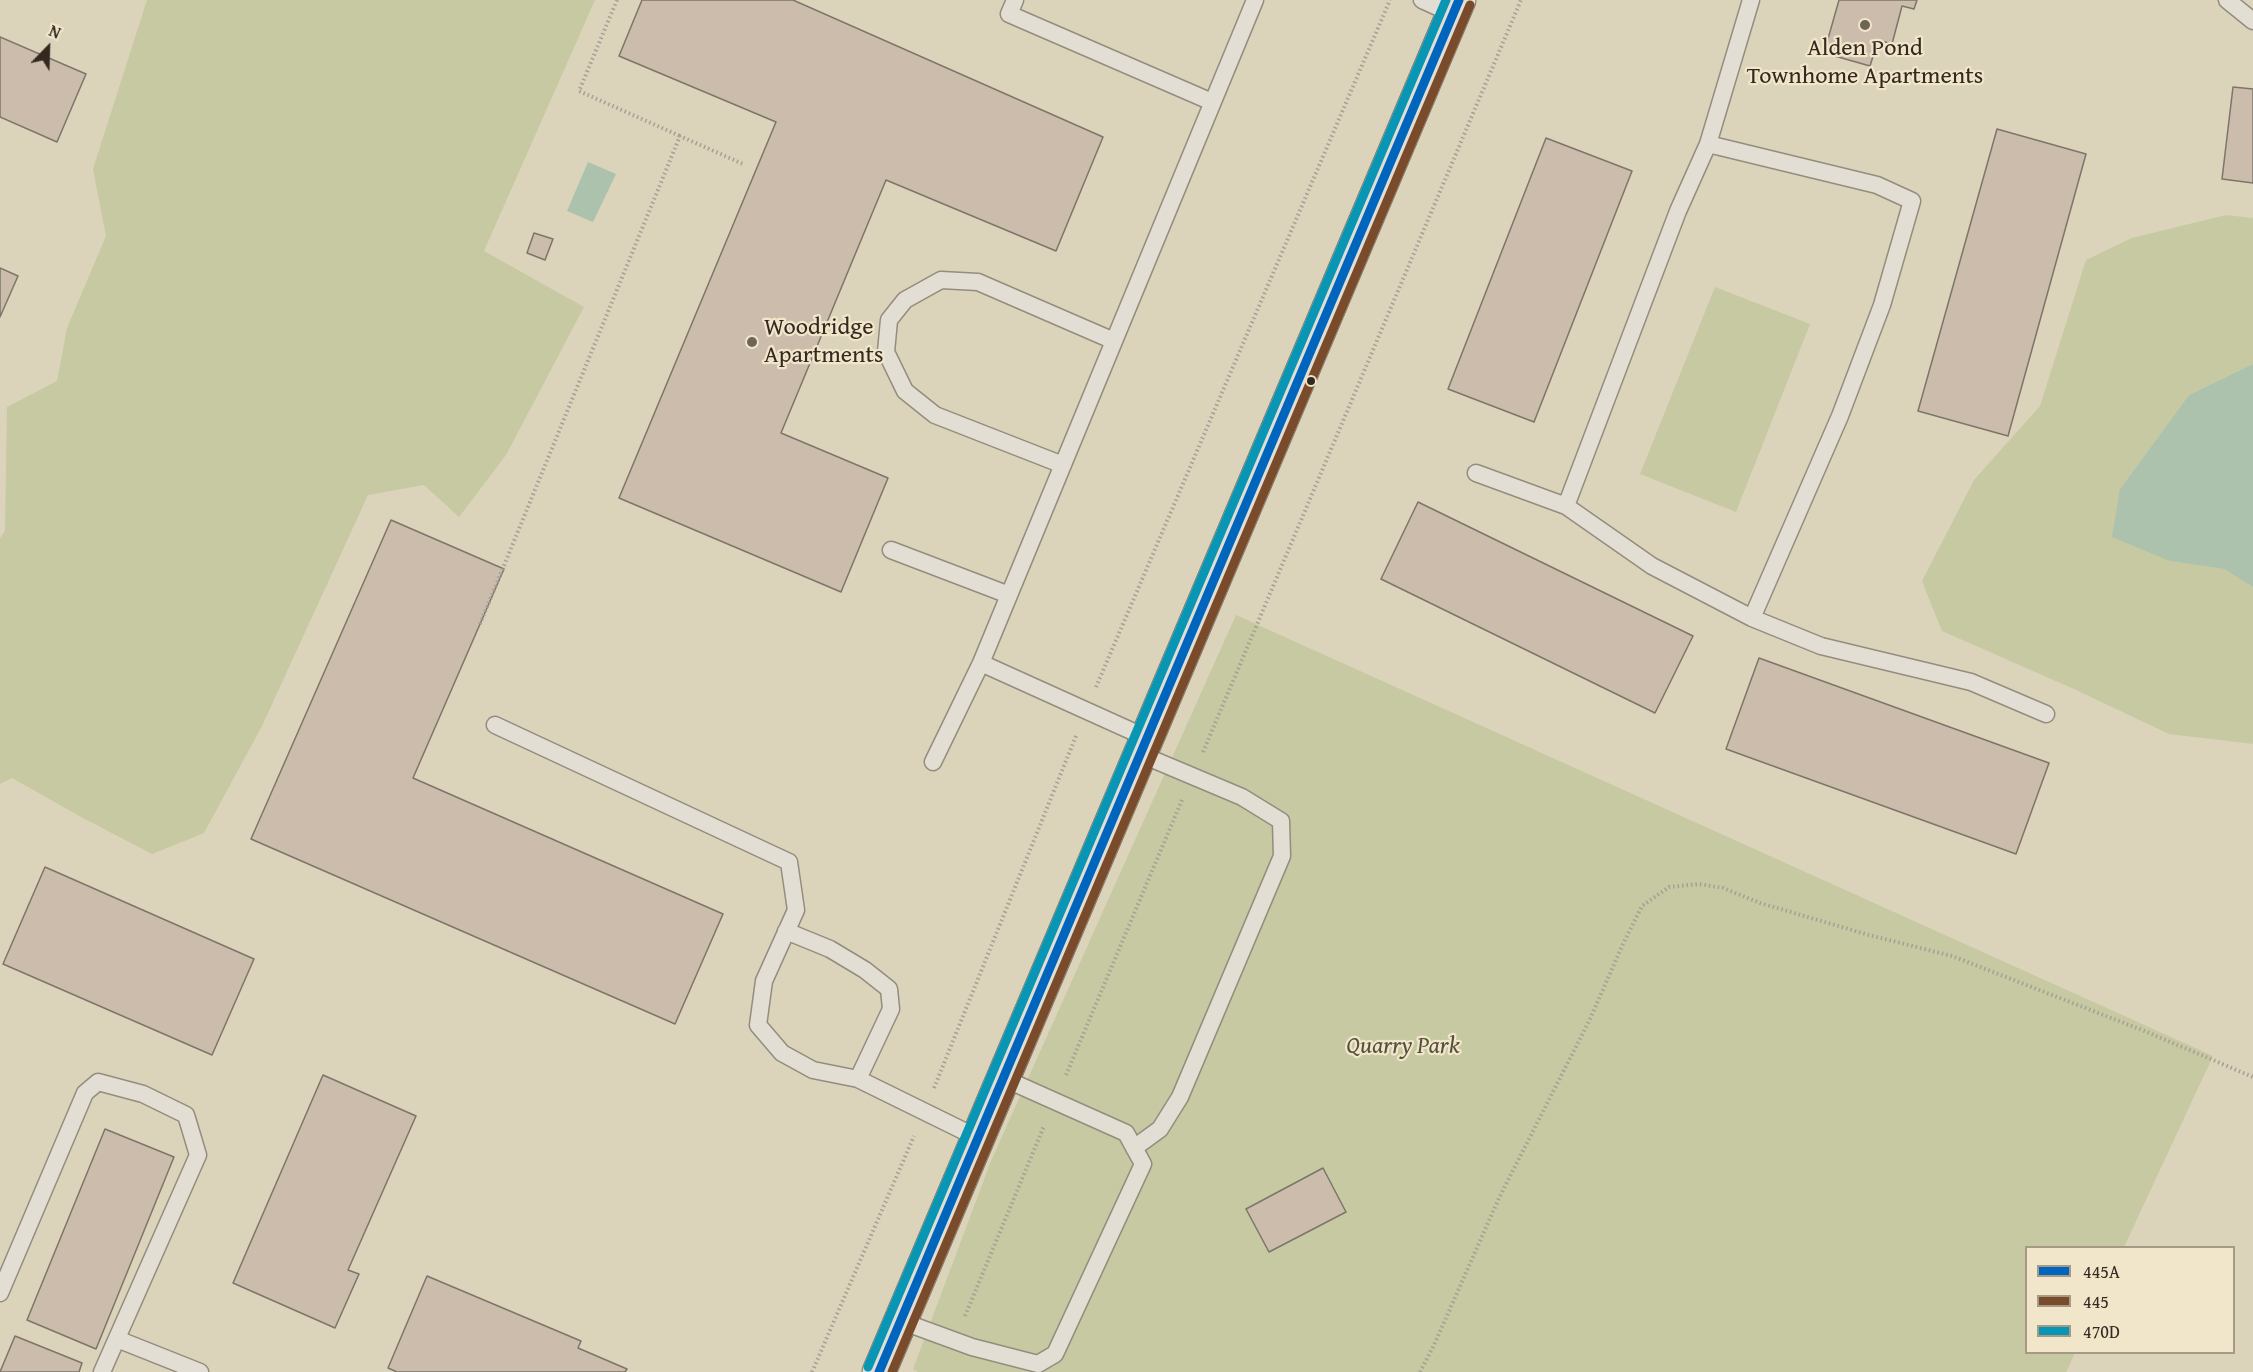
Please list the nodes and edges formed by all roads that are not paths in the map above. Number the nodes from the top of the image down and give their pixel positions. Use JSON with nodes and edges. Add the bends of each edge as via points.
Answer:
{"nodes":[{"id":1,"x":1015,"y":0,"type":"edge"},
{"id":2,"x":1254,"y":0,"type":"edge"},
{"id":3,"x":1422,"y":0,"type":"edge"},
{"id":4,"x":1751,"y":0,"type":"edge"},
{"id":5,"x":2227,"y":0,"type":"edge"},
{"id":6,"x":1456,"y":7,"type":"edge"},
{"id":7,"x":2253,"y":21,"type":"edge"},
{"id":8,"x":1212,"y":102,"type":"junction"},
{"id":9,"x":1708,"y":144,"type":"junction"},
{"id":10,"x":1114,"y":341,"type":"junction"},
{"id":11,"x":1063,"y":465,"type":"junction"},
{"id":12,"x":1476,"y":474,"type":"dead end"},
{"id":13,"x":1566,"y":506,"type":"junction"},
{"id":14,"x":891,"y":550,"type":"dead end"},
{"id":15,"x":1009,"y":595,"type":"junction"},
{"id":16,"x":1752,"y":618,"type":"junction"},
{"id":17,"x":981,"y":663,"type":"junction"},
{"id":18,"x":2046,"y":714,"type":"dead end"},
{"id":19,"x":495,"y":725,"type":"dead end"},
{"id":20,"x":1144,"y":746,"type":"junction"},
{"id":21,"x":933,"y":762,"type":"dead end"},
{"id":22,"x":786,"y":931,"type":"junction"},
{"id":23,"x":1003,"y":1078,"type":"junction"},
{"id":24,"x":858,"y":1079,"type":"junction"},
{"id":25,"x":978,"y":1138,"type":"junction"},
{"id":26,"x":1134,"y":1148,"type":"junction"},
{"id":27,"x":0,"y":1293,"type":"edge"},
{"id":28,"x":901,"y":1321,"type":"junction"},
{"id":29,"x":117,"y":1339,"type":"junction"},
{"id":30,"x":102,"y":1372,"type":"edge"},
{"id":31,"x":200,"y":1372,"type":"edge"},
{"id":32,"x":879,"y":1372,"type":"edge"}],
"edges":[{"from":1,"to":8,"type":"lane","via":[[1009,14]]},
{"from":2,"to":8,"type":"lane"},
{"from":3,"to":6,"type":"lane"},
{"from":4,"to":9,"type":"lane"},
{"from":5,"to":7,"type":"lane"},
{"from":6,"to":20,"type":"street"},
{"from":8,"to":10,"type":"lane"},
{"from":9,"to":13,"type":"lane","via":[[1678,211]]},
{"from":9,"to":16,"type":"lane","via":[[1877,185],[1912,201],[1882,305],[1840,416]]},
{"from":10,"to":11,"type":"lane"},
{"from":10,"to":11,"type":"lane","via":[[978,282],[941,280],[905,300],[889,320],[886,352],[905,391],[934,415]]},
{"from":11,"to":15,"type":"lane"},
{"from":12,"to":13,"type":"lane"},
{"from":13,"to":16,"type":"lane","via":[[1652,566]]},
{"from":14,"to":15,"type":"lane"},
{"from":15,"to":17,"type":"lane"},
{"from":16,"to":18,"type":"lane","via":[[1821,646],[1971,682]]},
{"from":17,"to":20,"type":"lane"},
{"from":17,"to":21,"type":"lane"},
{"from":19,"to":22,"type":"lane","via":[[789,862],[796,910]]},
{"from":20,"to":23,"type":"street"},
{"from":20,"to":26,"type":"lane","via":[[1192,776],[1242,797],[1281,821],[1282,856],[1180,1097],[1160,1129]]},
{"from":22,"to":24,"type":"lane","via":[[830,949],[889,989],[891,1009]]},
{"from":22,"to":24,"type":"lane","via":[[764,981],[758,1025],[782,1053],[813,1070]]},
{"from":23,"to":25,"type":"street"},
{"from":23,"to":26,"type":"lane","via":[[1126,1133]]},
{"from":24,"to":25,"type":"lane"},
{"from":25,"to":28,"type":"street"},
{"from":26,"to":28,"type":"lane","via":[[1143,1164],[1055,1354],[1038,1364]]},
{"from":27,"to":29,"type":"lane","via":[[85,1093],[98,1082],[143,1094],[186,1116],[198,1155]]},
{"from":28,"to":32,"type":"street"},
{"from":29,"to":30,"type":"lane"},
{"from":29,"to":31,"type":"lane"}]}
